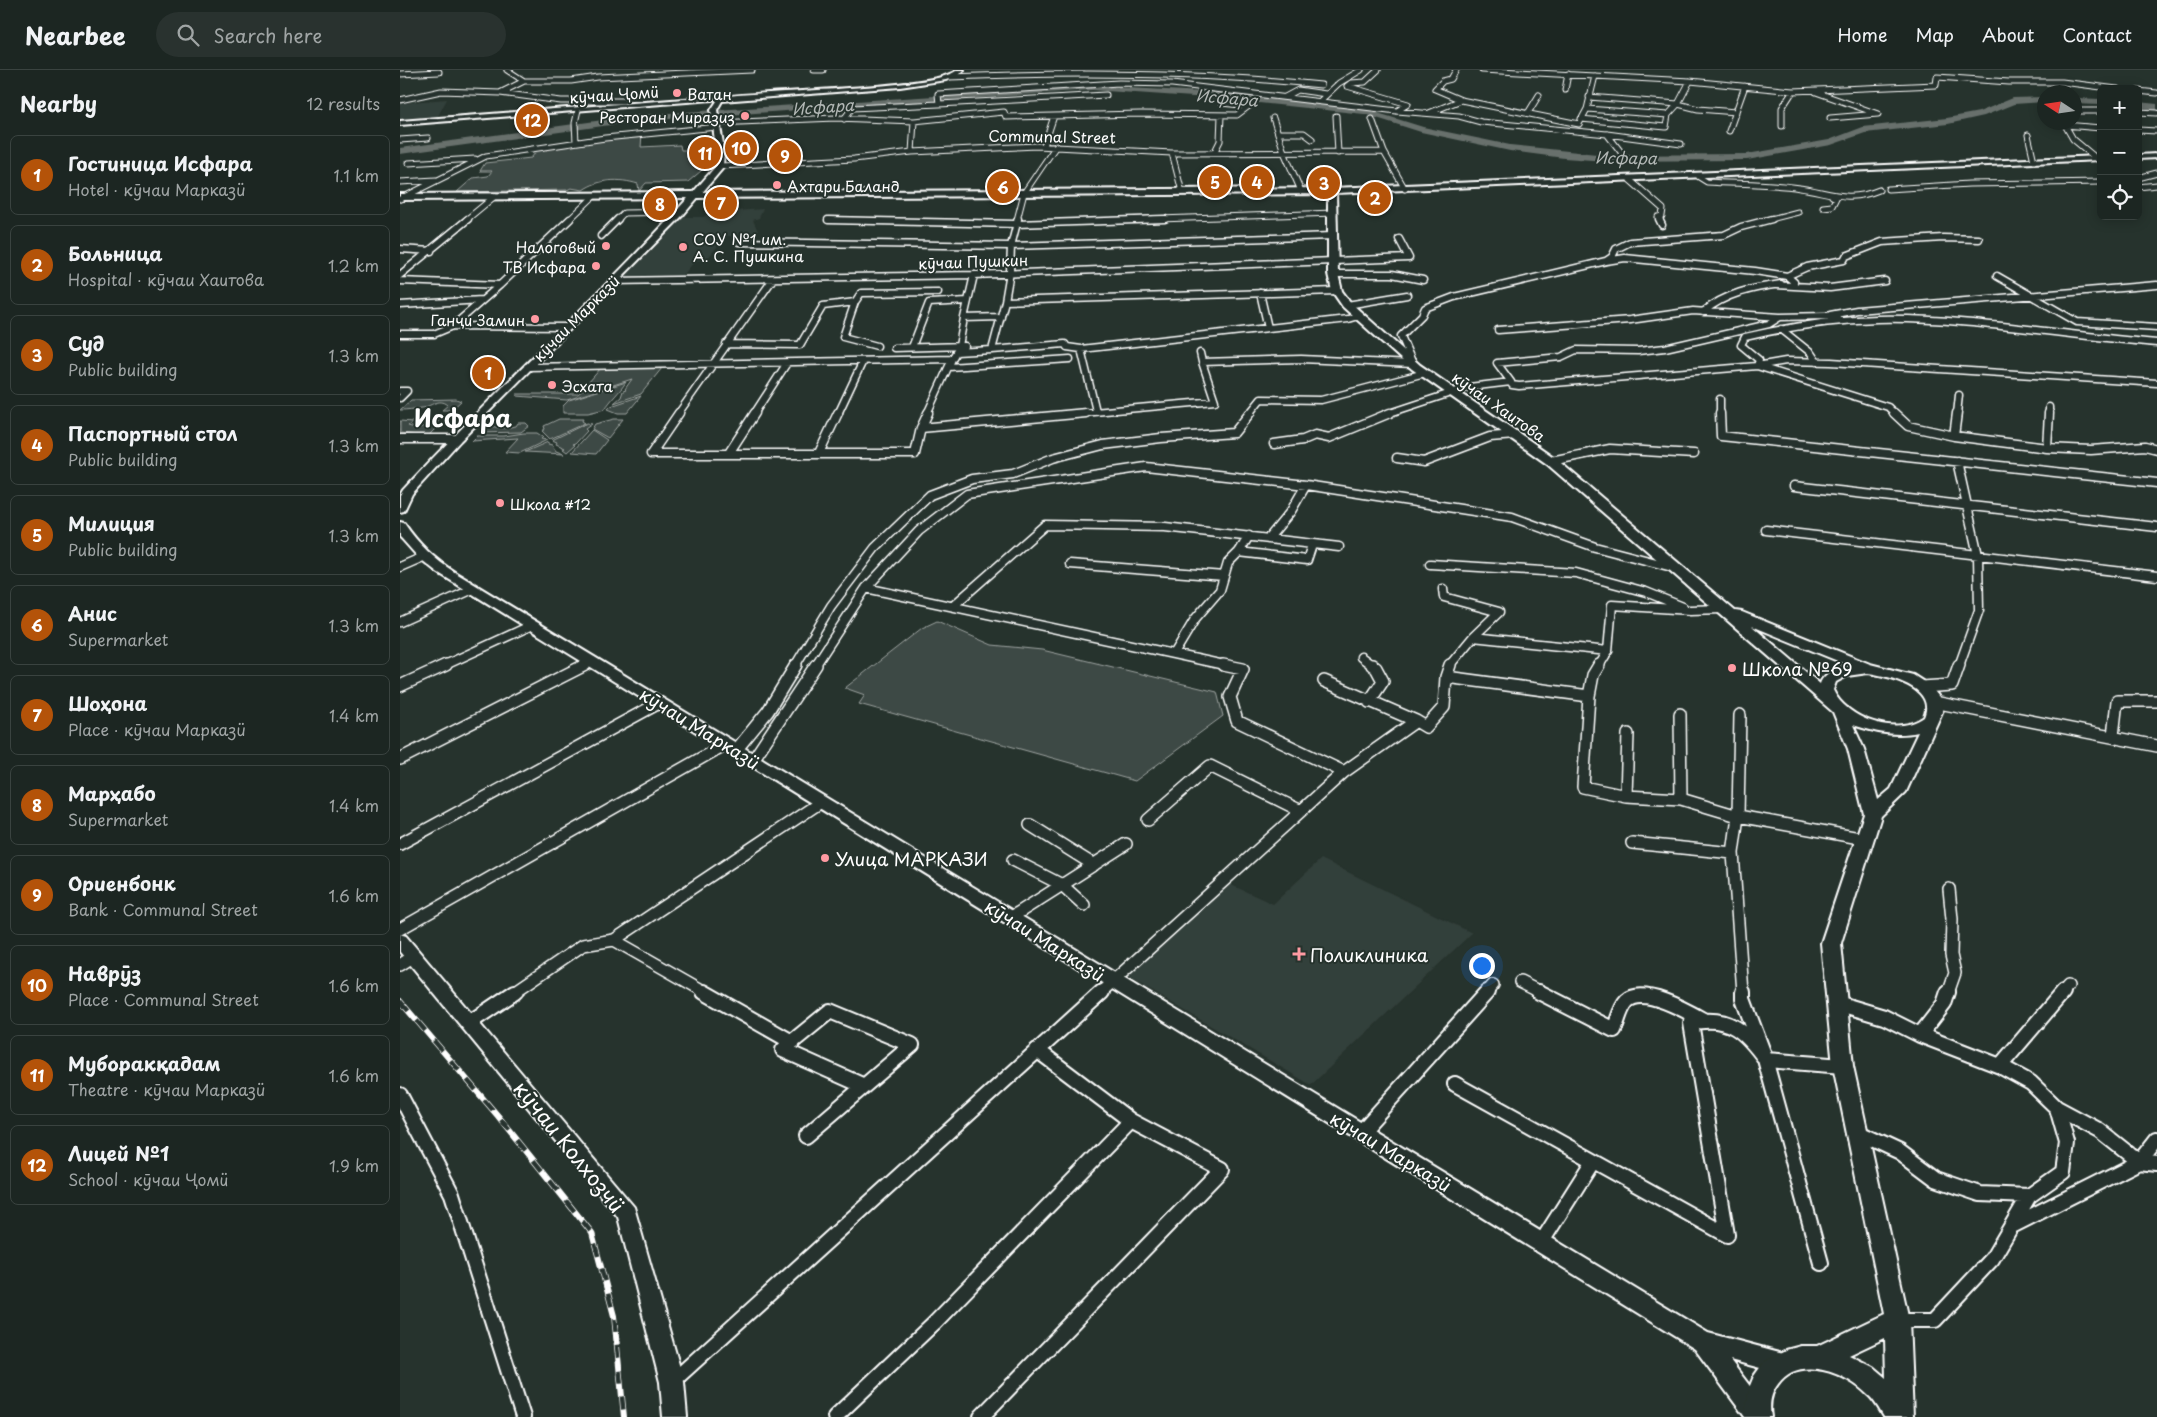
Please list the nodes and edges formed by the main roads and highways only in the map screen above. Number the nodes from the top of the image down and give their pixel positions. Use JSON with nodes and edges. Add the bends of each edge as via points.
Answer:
{"nodes":[{"id":1,"x":960,"y":70,"type":"edge"},
{"id":2,"x":713,"y":102,"type":"junction"},
{"id":3,"x":400,"y":123,"type":"edge"},
{"id":4,"x":2157,"y":156,"type":"edge"},
{"id":5,"x":2142,"y":157,"type":"edge"},
{"id":6,"x":2097,"y":159,"type":"edge"},
{"id":7,"x":1332,"y":192,"type":"junction"},
{"id":8,"x":695,"y":195,"type":"junction"},
{"id":9,"x":402,"y":198,"type":"edge"},
{"id":10,"x":400,"y":508,"type":"edge"},
{"id":11,"x":400,"y":526,"type":"edge"},
{"id":12,"x":1723,"y":609,"type":"junction"},
{"id":13,"x":1868,"y":668,"type":"junction"},
{"id":14,"x":1828,"y":699,"type":"junction"},
{"id":15,"x":1934,"y":706,"type":"junction"},
{"id":16,"x":1840,"y":712,"type":"junction"},
{"id":17,"x":1874,"y":814,"type":"junction"},
{"id":18,"x":400,"y":940,"type":"edge"},
{"id":19,"x":407,"y":961,"type":"edge"},
{"id":20,"x":1897,"y":1320,"type":"junction"},
{"id":21,"x":1703,"y":1342,"type":"junction"},
{"id":22,"x":1820,"y":1357,"type":"junction"},
{"id":23,"x":1783,"y":1363,"type":"junction"},
{"id":24,"x":1758,"y":1416,"type":"edge"},
{"id":25,"x":675,"y":1417,"type":"edge"},
{"id":26,"x":1899,"y":1417,"type":"edge"}],
"edges":[{"from":1,"to":2,"type":"main road","name":"кӯчаи Ҷомӣ","via":[[949,77],[900,85]]},
{"from":2,"to":3,"type":"main road","name":"кӯчаи Ҷомӣ"},
{"from":2,"to":8,"type":"main road","name":"кӯчаи Марказӣ","via":[[720,166]]},
{"from":4,"to":5,"type":"main road"},
{"from":6,"to":7,"type":"main road"},
{"from":7,"to":8,"type":"main road"},
{"from":7,"to":12,"type":"main road","name":"кӯчаи Хаитова","via":[[1333,274],[1337,291],[1347,305],[1413,364],[1551,462]]},
{"from":8,"to":9,"type":"main road"},
{"from":8,"to":10,"type":"main road","name":"кӯчаи Марказӣ","via":[[456,439],[407,493]]},
{"from":11,"to":21,"type":"main road","name":"кӯчаи Марказӣ","via":[[406,539],[423,557],[474,589]]},
{"from":12,"to":13,"type":"main road"},
{"from":12,"to":14,"type":"main road","name":"кӯчаи Хаитова"},
{"from":13,"to":14,"type":"main road","via":[[1845,671],[1829,680],[1826,689]]},
{"from":13,"to":15,"type":"main road","via":[[1898,674],[1922,687]]},
{"from":14,"to":16,"type":"main road","name":"кӯчаи Хаитова"},
{"from":15,"to":16,"type":"main road","via":[[1931,719],[1921,726],[1907,729],[1872,727]]},
{"from":15,"to":17,"type":"main road","via":[[1922,742],[1898,792]]},
{"from":16,"to":17,"type":"main road","via":[[1856,749]]},
{"from":17,"to":20,"type":"main road","via":[[1831,943],[1843,1066]]},
{"from":18,"to":19,"type":"main road","name":"кӯчаи Колхозчӣ"},
{"from":19,"to":25,"type":"main road","name":"кӯчаи Колхозчӣ","via":[[469,1023],[627,1214],[672,1382]]},
{"from":20,"to":22,"type":"main road"},
{"from":20,"to":26,"type":"main road"},
{"from":21,"to":23,"type":"main road"},
{"from":21,"to":24,"type":"main road"},
{"from":22,"to":23,"type":"main road","via":[[1800,1357]]},
{"from":22,"to":26,"type":"main road","via":[[1840,1362],[1865,1376],[1890,1402]]},
{"from":23,"to":24,"type":"main road","via":[[1767,1375],[1758,1393]]}]}
